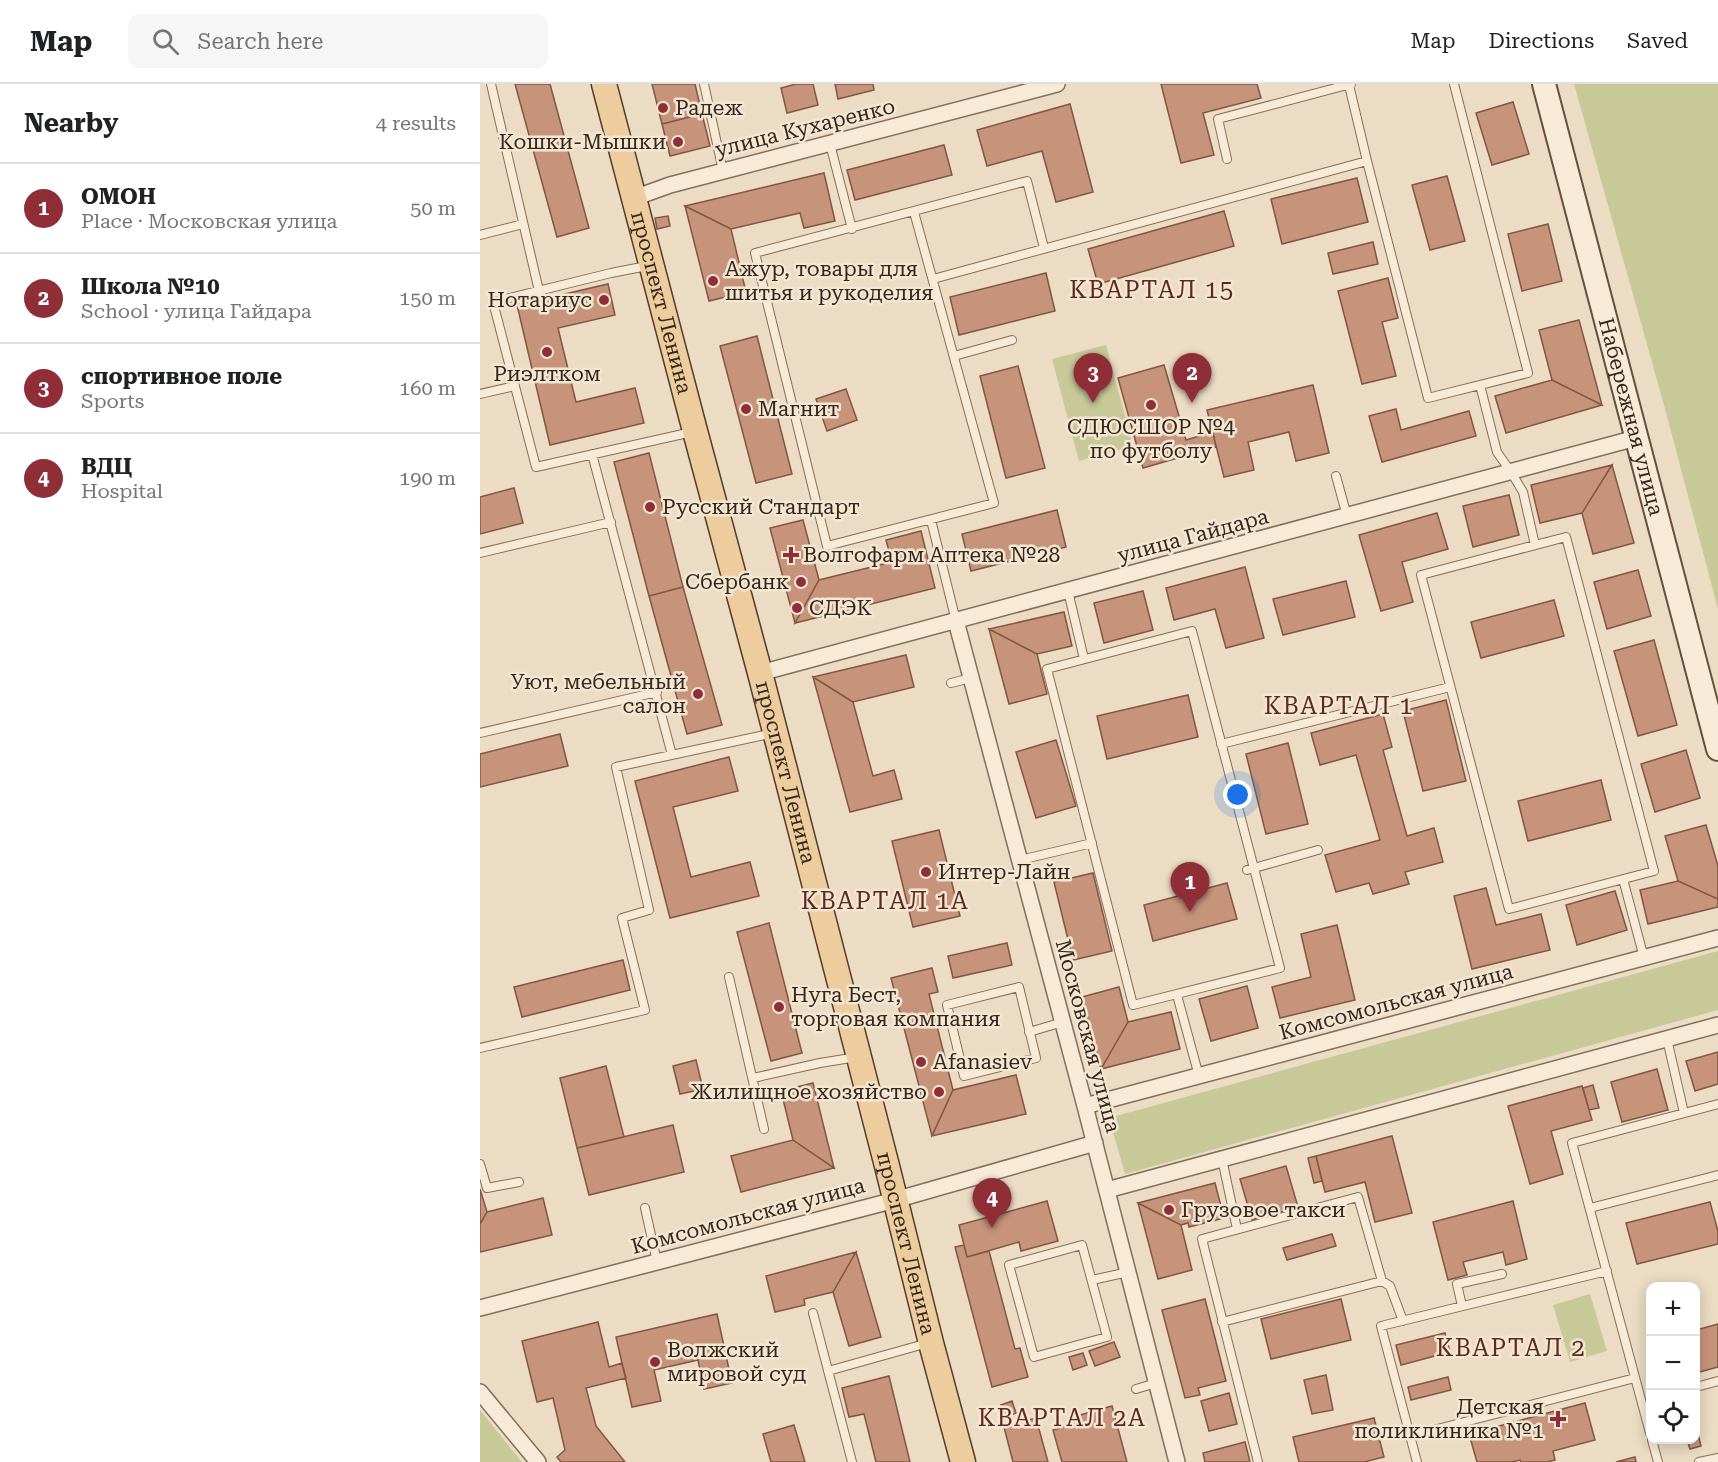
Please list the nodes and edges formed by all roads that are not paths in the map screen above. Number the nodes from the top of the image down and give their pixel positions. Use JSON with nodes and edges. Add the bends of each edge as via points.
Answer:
{"nodes":[{"id":1,"x":491,"y":84,"type":"edge"},
{"id":2,"x":604,"y":84,"type":"edge"},
{"id":3,"x":704,"y":84,"type":"edge"},
{"id":4,"x":1057,"y":84,"type":"edge"},
{"id":5,"x":1350,"y":84,"type":"edge"},
{"id":6,"x":1454,"y":84,"type":"edge"},
{"id":7,"x":1544,"y":84,"type":"edge"},
{"id":8,"x":830,"y":144,"type":"junction"},
{"id":9,"x":1227,"y":159,"type":"dead end"},
{"id":10,"x":1367,"y":161,"type":"junction"},
{"id":11,"x":723,"y":171,"type":"junction"},
{"id":12,"x":634,"y":198,"type":"junction"},
{"id":13,"x":914,"y":212,"type":"junction"},
{"id":14,"x":523,"y":224,"type":"junction"},
{"id":15,"x":852,"y":229,"type":"junction"},
{"id":16,"x":480,"y":235,"type":"edge"},
{"id":17,"x":1044,"y":248,"type":"junction"},
{"id":18,"x":652,"y":265,"type":"junction"},
{"id":19,"x":933,"y":279,"type":"junction"},
{"id":20,"x":539,"y":291,"type":"junction"},
{"id":21,"x":1012,"y":340,"type":"dead end"},
{"id":22,"x":954,"y":356,"type":"junction"},
{"id":23,"x":1480,"y":385,"type":"junction"},
{"id":24,"x":515,"y":386,"type":"junction"},
{"id":25,"x":480,"y":394,"type":"edge"},
{"id":26,"x":694,"y":431,"type":"junction"},
{"id":27,"x":1636,"y":438,"type":"junction"},
{"id":28,"x":592,"y":454,"type":"junction"},
{"id":29,"x":1511,"y":472,"type":"junction"},
{"id":30,"x":1336,"y":476,"type":"dead end"},
{"id":31,"x":1347,"y":516,"type":"junction"},
{"id":32,"x":932,"y":520,"type":"junction"},
{"id":33,"x":611,"y":522,"type":"junction"},
{"id":34,"x":1535,"y":545,"type":"junction"},
{"id":35,"x":480,"y":553,"type":"edge"},
{"id":36,"x":1068,"y":591,"type":"junction"},
{"id":37,"x":956,"y":621,"type":"junction"},
{"id":38,"x":1084,"y":659,"type":"junction"},
{"id":39,"x":760,"y":673,"type":"junction"},
{"id":40,"x":971,"y":678,"type":"junction"},
{"id":41,"x":951,"y":683,"type":"dead end"},
{"id":42,"x":1450,"y":687,"type":"junction"},
{"id":43,"x":657,"y":692,"type":"junction"},
{"id":44,"x":480,"y":733,"type":"edge"},
{"id":45,"x":775,"y":733,"type":"junction"},
{"id":46,"x":1221,"y":744,"type":"junction"},
{"id":47,"x":1718,"y":749,"type":"edge"},
{"id":48,"x":672,"y":755,"type":"junction"},
{"id":49,"x":1092,"y":843,"type":"junction"},
{"id":50,"x":1318,"y":850,"type":"dead end"},
{"id":51,"x":1020,"y":860,"type":"junction"},
{"id":52,"x":1250,"y":869,"type":"junction"},
{"id":53,"x":1623,"y":879,"type":"junction"},
{"id":54,"x":1718,"y":938,"type":"edge"},
{"id":55,"x":1644,"y":958,"type":"junction"},
{"id":56,"x":729,"y":977,"type":"dead end"},
{"id":57,"x":1177,"y":995,"type":"junction"},
{"id":58,"x":1063,"y":1022,"type":"junction"},
{"id":59,"x":1718,"y":1025,"type":"edge"},
{"id":60,"x":1029,"y":1032,"type":"junction"},
{"id":61,"x":1667,"y":1039,"type":"junction"},
{"id":62,"x":480,"y":1048,"type":"edge"},
{"id":63,"x":858,"y":1057,"type":"junction"},
{"id":64,"x":1199,"y":1076,"type":"junction"},
{"id":65,"x":753,"y":1077,"type":"junction"},
{"id":66,"x":1718,"y":1104,"type":"edge"},
{"id":67,"x":1085,"y":1106,"type":"junction"},
{"id":68,"x":1684,"y":1113,"type":"junction"},
{"id":69,"x":764,"y":1129,"type":"dead end"},
{"id":70,"x":1095,"y":1143,"type":"junction"},
{"id":71,"x":1221,"y":1159,"type":"junction"},
{"id":72,"x":480,"y":1164,"type":"edge"},
{"id":73,"x":1718,"y":1175,"type":"edge"},
{"id":74,"x":519,"y":1182,"type":"dead end"},
{"id":75,"x":1107,"y":1190,"type":"junction"},
{"id":76,"x":895,"y":1200,"type":"junction"},
{"id":77,"x":645,"y":1208,"type":"dead end"},
{"id":78,"x":1590,"y":1208,"type":"junction"},
{"id":79,"x":1237,"y":1229,"type":"junction"},
{"id":80,"x":657,"y":1262,"type":"junction"},
{"id":81,"x":1607,"y":1271,"type":"junction"},
{"id":82,"x":1128,"y":1272,"type":"junction"},
{"id":83,"x":1502,"y":1274,"type":"dead end"},
{"id":84,"x":1092,"y":1280,"type":"junction"},
{"id":85,"x":1382,"y":1281,"type":"junction"},
{"id":86,"x":1462,"y":1306,"type":"junction"},
{"id":87,"x":480,"y":1308,"type":"edge"},
{"id":88,"x":813,"y":1313,"type":"dead end"},
{"id":89,"x":1403,"y":1321,"type":"junction"},
{"id":90,"x":1222,"y":1322,"type":"junction"},
{"id":91,"x":931,"y":1342,"type":"junction"},
{"id":92,"x":828,"y":1371,"type":"junction"},
{"id":93,"x":1635,"y":1378,"type":"junction"},
{"id":94,"x":1718,"y":1381,"type":"edge"},
{"id":95,"x":1156,"y":1383,"type":"junction"},
{"id":96,"x":1700,"y":1386,"type":"edge"},
{"id":97,"x":1136,"y":1389,"type":"dead end"},
{"id":98,"x":480,"y":1392,"type":"edge"},
{"id":99,"x":1646,"y":1399,"type":"edge"},
{"id":100,"x":1642,"y":1400,"type":"junction"},
{"id":101,"x":1646,"y":1416,"type":"edge"},
{"id":102,"x":1410,"y":1436,"type":"junction"},
{"id":103,"x":1653,"y":1444,"type":"edge"},
{"id":104,"x":1718,"y":1458,"type":"edge"},
{"id":105,"x":1416,"y":1461,"type":"edge"},
{"id":106,"x":538,"y":1462,"type":"edge"},
{"id":107,"x":852,"y":1462,"type":"edge"},
{"id":108,"x":963,"y":1462,"type":"edge"},
{"id":109,"x":1177,"y":1462,"type":"edge"},
{"id":110,"x":1258,"y":1462,"type":"edge"},
{"id":111,"x":1406,"y":1462,"type":"edge"},
{"id":112,"x":1658,"y":1462,"type":"edge"},
{"id":113,"x":1699,"y":1462,"type":"edge"}],
"edges":[{"from":1,"to":14,"type":"lane"},
{"from":2,"to":12,"type":"main road","name":"проспект Ленина"},
{"from":3,"to":11,"type":"lane"},
{"from":4,"to":8,"type":"street","name":"улица Кухаренко"},
{"from":5,"to":9,"type":"lane","via":[[1218,119]]},
{"from":5,"to":10,"type":"lane"},
{"from":6,"to":23,"type":"lane","via":[[1528,373]]},
{"from":7,"to":27,"type":"street","name":"Набережная улица"},
{"from":8,"to":11,"type":"street","name":"улица Кухаренко"},
{"from":8,"to":15,"type":"lane"},
{"from":10,"to":17,"type":"lane"},
{"from":10,"to":23,"type":"lane","via":[[1428,398]]},
{"from":11,"to":12,"type":"street","name":"улица Кухаренко"},
{"from":12,"to":18,"type":"main road","name":"проспект Ленина"},
{"from":13,"to":15,"type":"lane"},
{"from":13,"to":17,"type":"lane","via":[[1027,181]]},
{"from":13,"to":19,"type":"lane"},
{"from":14,"to":16,"type":"lane"},
{"from":14,"to":20,"type":"lane"},
{"from":15,"to":32,"type":"lane","via":[[755,253],[828,546]]},
{"from":17,"to":19,"type":"lane"},
{"from":18,"to":20,"type":"lane"},
{"from":18,"to":26,"type":"main road","name":"проспект Ленина"},
{"from":19,"to":22,"type":"lane"},
{"from":20,"to":24,"type":"lane","via":[[493,302]]},
{"from":21,"to":22,"type":"lane"},
{"from":22,"to":32,"type":"lane","via":[[994,503]]},
{"from":23,"to":29,"type":"lane","via":[[1497,452]]},
{"from":24,"to":25,"type":"lane"},
{"from":24,"to":28,"type":"lane","via":[[536,467]]},
{"from":26,"to":28,"type":"lane"},
{"from":26,"to":39,"type":"main road","name":"проспект Ленина"},
{"from":27,"to":29,"type":"street","name":"улица Гайдара"},
{"from":27,"to":47,"type":"street","name":"Набережная улица"},
{"from":28,"to":33,"type":"lane"},
{"from":29,"to":31,"type":"street","name":"улица Гайдара"},
{"from":29,"to":34,"type":"lane","via":[[1523,492]]},
{"from":30,"to":31,"type":"lane"},
{"from":31,"to":36,"type":"street","name":"улица Гайдара"},
{"from":32,"to":37,"type":"lane"},
{"from":33,"to":35,"type":"lane"},
{"from":33,"to":43,"type":"lane"},
{"from":34,"to":42,"type":"lane","via":[[1420,575]]},
{"from":34,"to":53,"type":"lane","via":[[1566,537],[1654,870]]},
{"from":36,"to":37,"type":"street","name":"улица Гайдара"},
{"from":36,"to":38,"type":"lane"},
{"from":37,"to":39,"type":"street","name":"улица Гайдара"},
{"from":37,"to":40,"type":"street","name":"Московская улица"},
{"from":38,"to":46,"type":"lane","via":[[1192,631]]},
{"from":38,"to":49,"type":"lane","via":[[1047,669]]},
{"from":39,"to":45,"type":"main road","name":"проспект Ленина"},
{"from":40,"to":41,"type":"lane"},
{"from":40,"to":51,"type":"street","name":"Московская улица"},
{"from":42,"to":46,"type":"lane"},
{"from":42,"to":53,"type":"lane","via":[[1509,909]]},
{"from":43,"to":44,"type":"lane"},
{"from":43,"to":48,"type":"lane"},
{"from":45,"to":48,"type":"lane"},
{"from":45,"to":63,"type":"main road","name":"проспект Ленина"},
{"from":46,"to":52,"type":"lane"},
{"from":48,"to":62,"type":"lane","via":[[616,767],[649,910],[622,918],[645,1010]]},
{"from":49,"to":51,"type":"lane"},
{"from":49,"to":57,"type":"lane","via":[[1133,1005]]},
{"from":50,"to":52,"type":"lane"},
{"from":51,"to":58,"type":"street","name":"Московская улица"},
{"from":52,"to":57,"type":"lane","via":[[1280,968]]},
{"from":53,"to":55,"type":"lane"},
{"from":54,"to":55,"type":"street","name":"Комсомольская улица"},
{"from":55,"to":64,"type":"street","name":"Комсомольская улица"},
{"from":56,"to":65,"type":"lane"},
{"from":57,"to":64,"type":"lane"},
{"from":58,"to":60,"type":"lane"},
{"from":58,"to":67,"type":"street","name":"Московская улица"},
{"from":59,"to":61,"type":"street"},
{"from":60,"to":60,"type":"lane","via":[[1019,987],[947,1005],[964,1076],[1036,1058]]},
{"from":61,"to":68,"type":"lane"},
{"from":61,"to":71,"type":"street"},
{"from":63,"to":65,"type":"lane"},
{"from":63,"to":76,"type":"main road","name":"проспект Ленина"},
{"from":64,"to":67,"type":"street","name":"Комсомольская улица"},
{"from":65,"to":69,"type":"lane"},
{"from":66,"to":68,"type":"lane"},
{"from":67,"to":70,"type":"street","name":"Московская улица"},
{"from":68,"to":78,"type":"lane","via":[[1572,1143]]},
{"from":70,"to":75,"type":"street","name":"Московская улица"},
{"from":70,"to":76,"type":"street","name":"Комсомольская улица"},
{"from":71,"to":75,"type":"street"},
{"from":71,"to":79,"type":"lane"},
{"from":72,"to":74,"type":"lane","via":[[487,1188]]},
{"from":73,"to":78,"type":"lane"},
{"from":75,"to":82,"type":"street","name":"Московская улица"},
{"from":76,"to":80,"type":"street","name":"Комсомольская улица"},
{"from":76,"to":91,"type":"main road","name":"проспект Ленина"},
{"from":77,"to":80,"type":"lane"},
{"from":78,"to":81,"type":"lane"},
{"from":79,"to":85,"type":"lane","via":[[1358,1197]]},
{"from":79,"to":90,"type":"lane","via":[[1202,1239]]},
{"from":80,"to":87,"type":"street","name":"Комсомольская улица"},
{"from":81,"to":86,"type":"lane"},
{"from":81,"to":93,"type":"lane"},
{"from":82,"to":84,"type":"lane"},
{"from":82,"to":95,"type":"street","name":"Московская улица"},
{"from":83,"to":86,"type":"lane","via":[[1457,1284]]},
{"from":84,"to":84,"type":"lane","via":[[1082,1245],[1009,1265],[1034,1357],[1107,1337]]},
{"from":85,"to":89,"type":"lane","via":[[1390,1286]]},
{"from":85,"to":90,"type":"lane"},
{"from":86,"to":89,"type":"lane"},
{"from":88,"to":92,"type":"lane"},
{"from":89,"to":102,"type":"lane","via":[[1381,1326]]},
{"from":90,"to":110,"type":"lane"},
{"from":91,"to":92,"type":"lane"},
{"from":91,"to":108,"type":"main road","name":"проспект Ленина"},
{"from":92,"to":107,"type":"lane"},
{"from":93,"to":100,"type":"lane"},
{"from":93,"to":102,"type":"lane"},
{"from":94,"to":96,"type":"lane"},
{"from":95,"to":97,"type":"lane"},
{"from":95,"to":109,"type":"street","name":"Московская улица"},
{"from":98,"to":106,"type":"street"},
{"from":99,"to":100,"type":"lane"},
{"from":100,"to":101,"type":"lane"},
{"from":102,"to":105,"type":"lane"},
{"from":103,"to":112,"type":"lane"},
{"from":104,"to":113,"type":"lane"},
{"from":105,"to":111,"type":"lane"}]}
